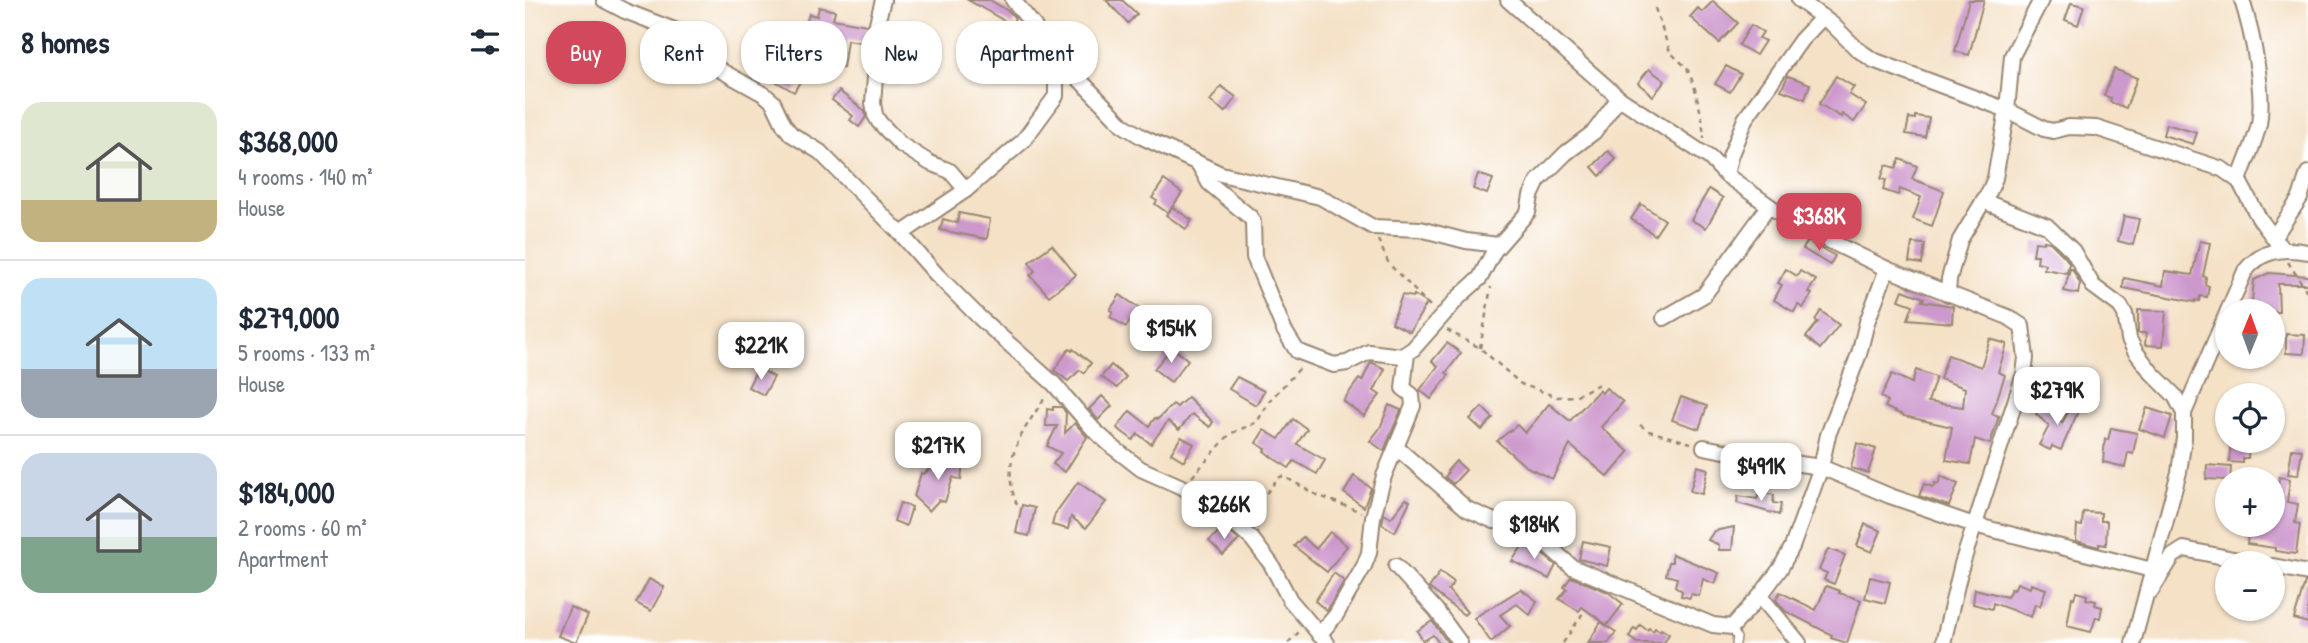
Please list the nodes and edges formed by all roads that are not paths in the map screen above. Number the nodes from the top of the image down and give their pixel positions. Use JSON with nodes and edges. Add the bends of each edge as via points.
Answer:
{"nodes":[{"id":1,"x":604,"y":0,"type":"edge"},
{"id":2,"x":883,"y":0,"type":"edge"},
{"id":3,"x":1013,"y":0,"type":"edge"},
{"id":4,"x":1508,"y":0,"type":"edge"},
{"id":5,"x":1799,"y":0,"type":"edge"},
{"id":6,"x":2041,"y":0,"type":"edge"},
{"id":7,"x":2242,"y":0,"type":"edge"},
{"id":8,"x":1823,"y":17,"type":"junction"},
{"id":9,"x":1030,"y":21,"type":"edge"},
{"id":10,"x":1056,"y":84,"type":"edge"},
{"id":11,"x":1084,"y":84,"type":"edge"},
{"id":12,"x":1619,"y":98,"type":"junction"},
{"id":13,"x":2007,"y":110,"type":"junction"},
{"id":14,"x":1198,"y":163,"type":"junction"},
{"id":15,"x":2308,"y":173,"type":"edge"},
{"id":16,"x":1726,"y":175,"type":"junction"},
{"id":17,"x":2239,"y":181,"type":"junction"},
{"id":18,"x":966,"y":190,"type":"junction"},
{"id":19,"x":1983,"y":201,"type":"junction"},
{"id":20,"x":1769,"y":206,"type":"junction"},
{"id":21,"x":901,"y":234,"type":"junction"},
{"id":22,"x":2278,"y":243,"type":"junction"},
{"id":23,"x":1498,"y":245,"type":"junction"},
{"id":24,"x":2308,"y":252,"type":"edge"},
{"id":25,"x":1887,"y":269,"type":"junction"},
{"id":26,"x":1948,"y":295,"type":"junction"},
{"id":27,"x":1664,"y":318,"type":"dead end"},
{"id":28,"x":1407,"y":354,"type":"junction"},
{"id":29,"x":2184,"y":413,"type":"junction"},
{"id":30,"x":1704,"y":447,"type":"road end"},
{"id":31,"x":1397,"y":448,"type":"junction"},
{"id":32,"x":1821,"y":467,"type":"junction"},
{"id":33,"x":1974,"y":525,"type":"junction"},
{"id":34,"x":2215,"y":555,"type":"edge"},
{"id":35,"x":1396,"y":566,"type":"dead end"},
{"id":36,"x":2285,"y":568,"type":"edge"},
{"id":37,"x":2152,"y":570,"type":"junction"},
{"id":38,"x":2308,"y":573,"type":"edge"},
{"id":39,"x":1760,"y":596,"type":"junction"},
{"id":40,"x":2145,"y":601,"type":"junction"},
{"id":41,"x":1732,"y":627,"type":"junction"},
{"id":42,"x":1318,"y":634,"type":"edge"},
{"id":43,"x":1460,"y":643,"type":"edge"},
{"id":44,"x":1736,"y":643,"type":"edge"},
{"id":45,"x":1798,"y":643,"type":"edge"},
{"id":46,"x":1943,"y":643,"type":"edge"},
{"id":47,"x":2133,"y":643,"type":"edge"}],
"edges":[{"from":1,"to":21,"type":"street","via":[[683,33],[720,71],[765,95],[791,134],[820,152]]},
{"from":2,"to":18,"type":"street","via":[[876,27],[875,115],[901,144],[950,170]]},
{"from":3,"to":9,"type":"street"},
{"from":4,"to":12,"type":"street"},
{"from":5,"to":8,"type":"street"},
{"from":6,"to":13,"type":"street","via":[[2012,56]]},
{"from":7,"to":17,"type":"street","via":[[2252,32],[2259,123]]},
{"from":8,"to":13,"type":"street","via":[[1873,60]]},
{"from":8,"to":16,"type":"street","via":[[1801,40],[1745,119]]},
{"from":10,"to":18,"type":"street","via":[[1056,96],[1023,141]]},
{"from":11,"to":14,"type":"street","via":[[1123,125]]},
{"from":12,"to":16,"type":"street","via":[[1710,158]]},
{"from":12,"to":23,"type":"street","via":[[1594,132],[1538,181],[1528,212]]},
{"from":13,"to":17,"type":"street","via":[[2053,131],[2096,128],[2209,163]]},
{"from":13,"to":19,"type":"street","via":[[1995,178]]},
{"from":14,"to":23,"type":"street","via":[[1239,180],[1320,197],[1373,227],[1420,229]]},
{"from":14,"to":28,"type":"street","via":[[1209,183],[1253,222],[1254,257],[1297,351],[1334,365],[1369,352]]},
{"from":15,"to":22,"type":"street"},
{"from":16,"to":20,"type":"street"},
{"from":17,"to":22,"type":"street"},
{"from":18,"to":21,"type":"street"},
{"from":19,"to":26,"type":"street","via":[[1960,240]]},
{"from":19,"to":29,"type":"street","via":[[2047,226],[2073,251],[2093,286],[2120,306],[2135,351]]},
{"from":20,"to":25,"type":"street","via":[[1795,224]]},
{"from":20,"to":27,"type":"street","via":[[1704,295]]},
{"from":21,"to":42,"type":"street","via":[[980,318],[1054,384],[1129,461],[1184,488],[1252,539],[1290,600]]},
{"from":22,"to":24,"type":"street"},
{"from":22,"to":29,"type":"street","via":[[2245,271]]},
{"from":23,"to":28,"type":"street","via":[[1480,278]]},
{"from":25,"to":26,"type":"street"},
{"from":25,"to":32,"type":"street"},
{"from":26,"to":33,"type":"street","via":[[2008,317],[2022,326],[2025,344],[2024,374]]},
{"from":28,"to":31,"type":"street","via":[[1403,388],[1412,395],[1413,406]]},
{"from":29,"to":37,"type":"street","via":[[2179,472]]},
{"from":30,"to":32,"type":"street"},
{"from":31,"to":41,"type":"street","via":[[1467,509],[1497,522],[1515,522],[1572,567],[1713,625]]},
{"from":31,"to":42,"type":"street","via":[[1384,476],[1364,566],[1336,614]]},
{"from":32,"to":33,"type":"street"},
{"from":32,"to":39,"type":"street","via":[[1792,547]]},
{"from":33,"to":37,"type":"street"},
{"from":33,"to":46,"type":"street"},
{"from":34,"to":40,"type":"street","via":[[2184,549],[2173,556]]},
{"from":35,"to":43,"type":"street"},
{"from":36,"to":38,"type":"street"},
{"from":37,"to":40,"type":"street"},
{"from":39,"to":41,"type":"street"},
{"from":39,"to":45,"type":"street"},
{"from":40,"to":47,"type":"street"},
{"from":41,"to":44,"type":"lane"}]}
